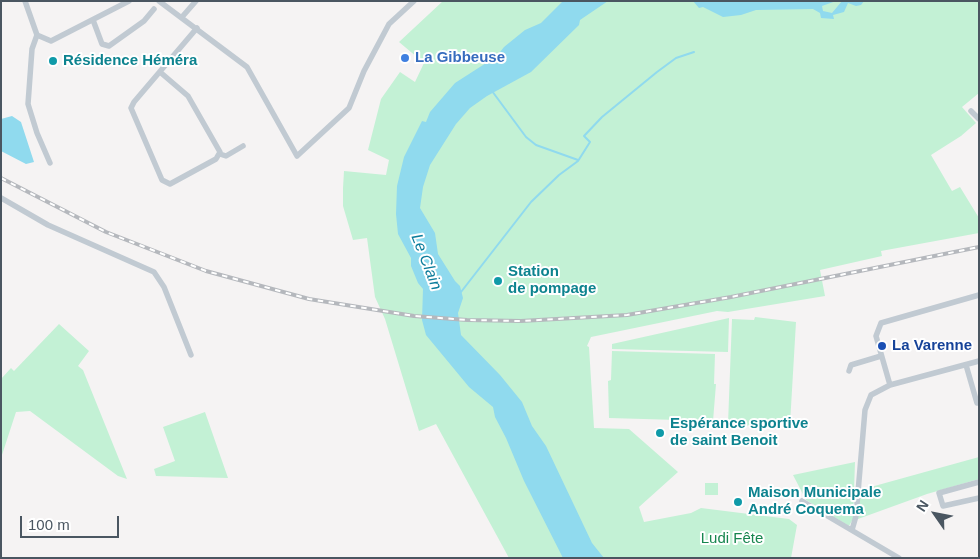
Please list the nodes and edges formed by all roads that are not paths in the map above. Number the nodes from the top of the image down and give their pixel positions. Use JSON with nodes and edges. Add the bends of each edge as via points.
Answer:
{"nodes":[{"id":1,"x":25,"y":1,"type":"edge"},
{"id":2,"x":129,"y":1,"type":"edge"},
{"id":3,"x":159,"y":1,"type":"edge"},
{"id":4,"x":196,"y":1,"type":"edge"},
{"id":5,"x":414,"y":1,"type":"edge"},
{"id":6,"x":154,"y":9,"type":"dead end"},
{"id":7,"x":182,"y":17,"type":"junction"},
{"id":8,"x":93,"y":20,"type":"junction"},
{"id":9,"x":197,"y":28,"type":"junction"},
{"id":10,"x":37,"y":35,"type":"junction"},
{"id":11,"x":160,"y":72,"type":"junction"},
{"id":12,"x":970,"y":111,"type":"dead end"},
{"id":13,"x":979,"y":119,"type":"edge"},
{"id":14,"x":244,"y":146,"type":"dead end"},
{"id":15,"x":220,"y":154,"type":"junction"},
{"id":16,"x":50,"y":163,"type":"dead end"},
{"id":17,"x":1,"y":198,"type":"edge"},
{"id":18,"x":979,"y":294,"type":"edge"},
{"id":19,"x":191,"y":355,"type":"dead end"},
{"id":20,"x":881,"y":356,"type":"junction"},
{"id":21,"x":979,"y":361,"type":"edge"},
{"id":22,"x":966,"y":365,"type":"junction"},
{"id":23,"x":849,"y":371,"type":"dead end"},
{"id":24,"x":890,"y":385,"type":"junction"},
{"id":25,"x":977,"y":403,"type":"dead end"},
{"id":26,"x":979,"y":482,"type":"edge"},
{"id":27,"x":979,"y":498,"type":"edge"},
{"id":28,"x":802,"y":501,"type":"dead end"},
{"id":29,"x":852,"y":530,"type":"junction"},
{"id":30,"x":899,"y":558,"type":"edge"}],
"edges":[{"from":1,"to":10,"type":"street"},
{"from":2,"to":8,"type":"street"},
{"from":3,"to":7,"type":"street"},
{"from":4,"to":7,"type":"street"},
{"from":5,"to":9,"type":"street","via":[[388,24],[349,108],[297,156],[250,72]]},
{"from":6,"to":8,"type":"street","via":[[144,21],[109,46],[102,44]]},
{"from":7,"to":9,"type":"street"},
{"from":8,"to":10,"type":"street","via":[[55,40],[43,40]]},
{"from":9,"to":11,"type":"street"},
{"from":10,"to":16,"type":"street","via":[[32,49],[28,104]]},
{"from":11,"to":15,"type":"street","via":[[188,96]]},
{"from":11,"to":15,"type":"street","via":[[131,108],[163,182],[172,183]]},
{"from":12,"to":13,"type":"street"},
{"from":14,"to":15,"type":"street","via":[[226,156]]},
{"from":17,"to":19,"type":"street","via":[[48,225],[154,272],[167,294]]},
{"from":18,"to":20,"type":"street","via":[[882,322],[876,334]]},
{"from":20,"to":23,"type":"street","via":[[851,365]]},
{"from":20,"to":24,"type":"street"},
{"from":21,"to":22,"type":"street"},
{"from":22,"to":24,"type":"street"},
{"from":22,"to":25,"type":"street"},
{"from":24,"to":29,"type":"street","via":[[876,391],[867,404]]},
{"from":26,"to":27,"type":"street","via":[[939,492],[943,506]]},
{"from":28,"to":29,"type":"street"},
{"from":29,"to":30,"type":"street"}]}
